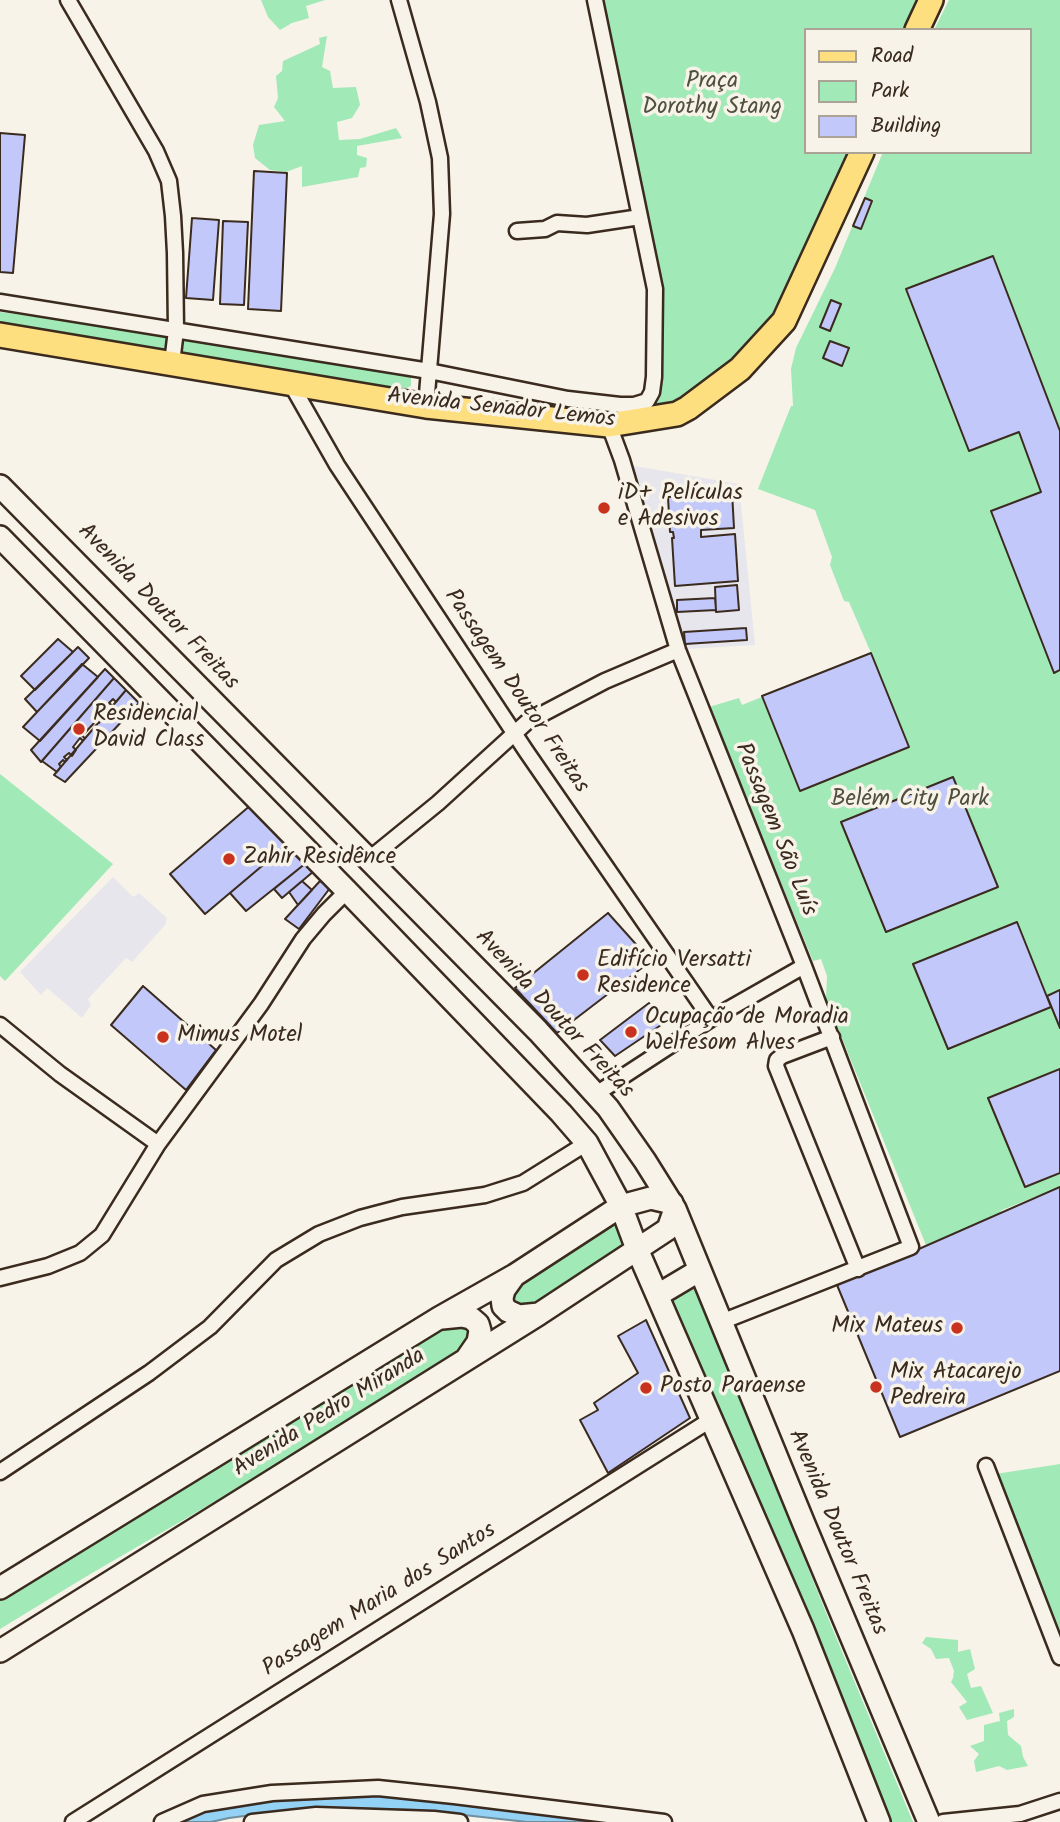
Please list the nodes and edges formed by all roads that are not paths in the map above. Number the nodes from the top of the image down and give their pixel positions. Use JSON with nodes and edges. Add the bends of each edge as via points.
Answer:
{"nodes":[{"id":1,"x":68,"y":0,"type":"edge"},
{"id":2,"x":399,"y":0,"type":"edge"},
{"id":3,"x":596,"y":0,"type":"edge"},
{"id":4,"x":931,"y":0,"type":"edge"},
{"id":5,"x":918,"y":28,"type":"edge"},
{"id":6,"x":861,"y":154,"type":"edge"},
{"id":7,"x":640,"y":217,"type":"junction"},
{"id":8,"x":517,"y":231,"type":"dead end"},
{"id":9,"x":0,"y":302,"type":"edge"},
{"id":10,"x":176,"y":330,"type":"junction"},
{"id":11,"x":0,"y":335,"type":"edge"},
{"id":12,"x":172,"y":363,"type":"junction"},
{"id":13,"x":429,"y":372,"type":"junction"},
{"id":14,"x":291,"y":384,"type":"junction"},
{"id":15,"x":426,"y":406,"type":"junction"},
{"id":16,"x":609,"y":425,"type":"junction"},
{"id":17,"x":0,"y":486,"type":"edge"},
{"id":18,"x":49,"y":535,"type":"junction"},
{"id":19,"x":0,"y":537,"type":"edge"},
{"id":20,"x":23,"y":561,"type":"junction"},
{"id":21,"x":93,"y":581,"type":"junction"},
{"id":22,"x":64,"y":603,"type":"junction"},
{"id":23,"x":678,"y":650,"type":"junction"},
{"id":24,"x":514,"y":733,"type":"junction"},
{"id":25,"x":368,"y":860,"type":"junction"},
{"id":26,"x":347,"y":891,"type":"junction"},
{"id":27,"x":804,"y":966,"type":"junction"},
{"id":28,"x":711,"y":1019,"type":"junction"},
{"id":29,"x":0,"y":1025,"type":"edge"},
{"id":30,"x":832,"y":1037,"type":"junction"},
{"id":31,"x":596,"y":1094,"type":"junction"},
{"id":32,"x":587,"y":1143,"type":"junction"},
{"id":33,"x":158,"y":1144,"type":"junction"},
{"id":34,"x":621,"y":1206,"type":"junction"},
{"id":35,"x":673,"y":1206,"type":"junction"},
{"id":36,"x":638,"y":1249,"type":"junction"},
{"id":37,"x":858,"y":1269,"type":"junction"},
{"id":38,"x":700,"y":1270,"type":"junction"},
{"id":39,"x":515,"y":1275,"type":"junction"},
{"id":40,"x":0,"y":1278,"type":"edge"},
{"id":41,"x":658,"y":1295,"type":"junction"},
{"id":42,"x":539,"y":1314,"type":"junction"},
{"id":43,"x":439,"y":1318,"type":"junction"},
{"id":44,"x":721,"y":1322,"type":"junction"},
{"id":45,"x":466,"y":1360,"type":"junction"},
{"id":46,"x":712,"y":1419,"type":"junction"},
{"id":47,"x":986,"y":1466,"type":"dead end"},
{"id":48,"x":0,"y":1472,"type":"edge"},
{"id":49,"x":0,"y":1588,"type":"edge"},
{"id":50,"x":0,"y":1651,"type":"edge"},
{"id":51,"x":1060,"y":1657,"type":"edge"},
{"id":52,"x":1060,"y":1801,"type":"edge"},
{"id":53,"x":562,"y":1816,"type":"edge"},
{"id":54,"x":72,"y":1822,"type":"edge"},
{"id":55,"x":162,"y":1822,"type":"edge"},
{"id":56,"x":252,"y":1822,"type":"edge"},
{"id":57,"x":460,"y":1822,"type":"edge"},
{"id":58,"x":664,"y":1822,"type":"edge"},
{"id":59,"x":879,"y":1822,"type":"edge"},
{"id":60,"x":929,"y":1822,"type":"edge"},
{"id":61,"x":943,"y":1822,"type":"edge"}],
"edges":[{"from":1,"to":10,"type":"street","via":[[169,181]]},
{"from":2,"to":13,"type":"street","via":[[440,158],[442,214]]},
{"from":3,"to":7,"type":"street"},
{"from":4,"to":5,"type":"main road"},
{"from":6,"to":16,"type":"main road","name":"Avenida Senador Lemos","via":[[784,321],[740,369],[677,414]]},
{"from":7,"to":8,"type":"street"},
{"from":7,"to":13,"type":"street","name":"Avenida Senador Lemos","via":[[655,289],[652,392],[647,401],[620,405],[568,399]]},
{"from":9,"to":10,"type":"street","name":"Avenida Senador Lemos"},
{"from":10,"to":12,"type":"street"},
{"from":10,"to":13,"type":"street","name":"Avenida Senador Lemos"},
{"from":11,"to":12,"type":"main road","name":"Avenida Senador Lemos"},
{"from":12,"to":14,"type":"main road","name":"Avenida Senador Lemos"},
{"from":13,"to":15,"type":"street"},
{"from":14,"to":15,"type":"main road","name":"Avenida Senador Lemos"},
{"from":14,"to":24,"type":"street","name":"Passagem Doutor Freitas","via":[[337,466]]},
{"from":15,"to":16,"type":"main road","name":"Avenida Senador Lemos"},
{"from":16,"to":23,"type":"street","name":"Passagem São Luís"},
{"from":17,"to":18,"type":"main road","name":"Avenida Doutor Freitas"},
{"from":18,"to":20,"type":"main road","via":[[40,551]]},
{"from":18,"to":21,"type":"main road","name":"Avenida Doutor Freitas"},
{"from":19,"to":20,"type":"main road"},
{"from":20,"to":22,"type":"main road"},
{"from":21,"to":22,"type":"main road","via":[[73,590]]},
{"from":21,"to":25,"type":"main road","name":"Avenida Doutor Freitas"},
{"from":22,"to":26,"type":"main road"},
{"from":23,"to":24,"type":"street","via":[[605,681]]},
{"from":23,"to":27,"type":"street","name":"Passagem São Luís"},
{"from":24,"to":25,"type":"street"},
{"from":24,"to":28,"type":"street","name":"Passagem Doutor Freitas"},
{"from":25,"to":31,"type":"main road","name":"Avenida Doutor Freitas"},
{"from":26,"to":32,"type":"main road"},
{"from":26,"to":33,"type":"street","via":[[303,939]]},
{"from":27,"to":28,"type":"street"},
{"from":27,"to":30,"type":"street","name":"Passagem São Luís"},
{"from":28,"to":31,"type":"street"},
{"from":29,"to":33,"type":"street"},
{"from":30,"to":37,"type":"street","name":"Passagem São Luís","via":[[911,1247]]},
{"from":30,"to":37,"type":"street","via":[[782,1056],[776,1066]]},
{"from":31,"to":35,"type":"main road","name":"Avenida Doutor Freitas"},
{"from":32,"to":34,"type":"main road"},
{"from":32,"to":48,"type":"street","via":[[523,1183],[485,1195],[402,1207],[319,1234],[276,1260],[210,1327],[149,1373]]},
{"from":33,"to":40,"type":"street","via":[[102,1235],[80,1253]]},
{"from":34,"to":35,"type":"main road","name":"Avenida Pedro Miranda","via":[[650,1198]]},
{"from":34,"to":36,"type":"main road"},
{"from":34,"to":39,"type":"main road","name":"Avenida Pedro Miranda"},
{"from":35,"to":36,"type":"main road","name":"Avenida Pedro Miranda","via":[[667,1229]]},
{"from":35,"to":38,"type":"main road","name":"Avenida Doutor Freitas"},
{"from":36,"to":41,"type":"main road"},
{"from":36,"to":42,"type":"main road","name":"Avenida Pedro Miranda"},
{"from":37,"to":44,"type":"street"},
{"from":38,"to":41,"type":"main road"},
{"from":38,"to":44,"type":"main road","name":"Avenida Doutor Freitas"},
{"from":39,"to":42,"type":"main road","via":[[504,1290],[503,1306],[519,1315]]},
{"from":39,"to":43,"type":"main road","name":"Avenida Pedro Miranda"},
{"from":41,"to":46,"type":"main road"},
{"from":42,"to":45,"type":"main road","name":"Avenida Pedro Miranda"},
{"from":43,"to":45,"type":"main road","via":[[462,1316],[478,1324],[478,1342]]},
{"from":43,"to":49,"type":"main road","name":"Avenida Pedro Miranda"},
{"from":44,"to":60,"type":"main road","name":"Avenida Doutor Freitas"},
{"from":45,"to":50,"type":"main road","name":"Avenida Pedro Miranda"},
{"from":46,"to":54,"type":"street","name":"Passagem Maria dos Santos"},
{"from":46,"to":59,"type":"main road"},
{"from":47,"to":51,"type":"street"},
{"from":52,"to":61,"type":"street","via":[[1020,1814]]},
{"from":53,"to":55,"type":"street","via":[[454,1796],[378,1788],[272,1793],[203,1804]]},
{"from":53,"to":58,"type":"street"},
{"from":56,"to":57,"type":"street","via":[[316,1815]]}]}
